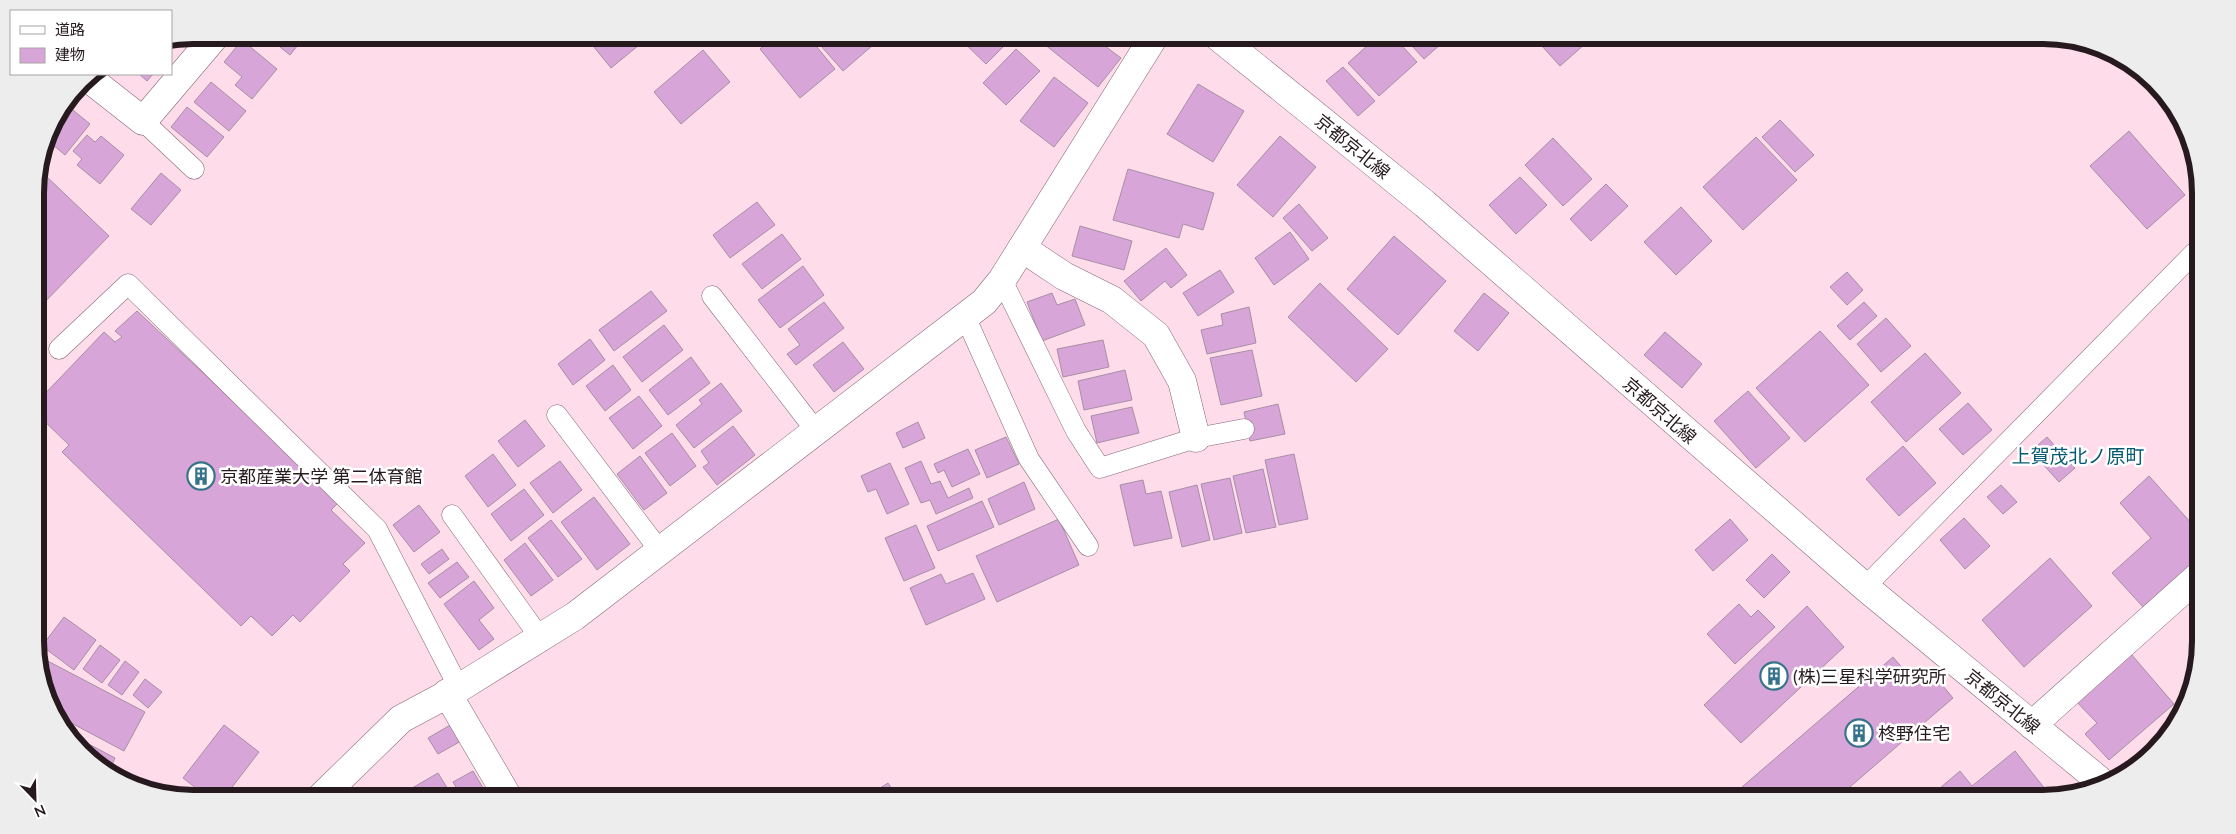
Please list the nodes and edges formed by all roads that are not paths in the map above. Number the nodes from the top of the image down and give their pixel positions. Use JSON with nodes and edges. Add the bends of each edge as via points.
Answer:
{"nodes":[{"id":1,"x":208,"y":44,"type":"edge"},
{"id":2,"x":1149,"y":44,"type":"edge"},
{"id":3,"x":1227,"y":44,"type":"edge"},
{"id":4,"x":93,"y":82,"type":"edge"},
{"id":5,"x":143,"y":121,"type":"junction"},
{"id":6,"x":194,"y":169,"type":"dead end"},
{"id":7,"x":1022,"y":248,"type":"junction"},
{"id":8,"x":2192,"y":255,"type":"edge"},
{"id":9,"x":1002,"y":280,"type":"junction"},
{"id":10,"x":712,"y":296,"type":"dead end"},
{"id":11,"x":965,"y":316,"type":"junction"},
{"id":12,"x":59,"y":349,"type":"dead end"},
{"id":13,"x":558,"y":415,"type":"dead end"},
{"id":14,"x":1244,"y":429,"type":"dead end"},
{"id":15,"x":816,"y":431,"type":"junction"},
{"id":16,"x":1196,"y":438,"type":"junction"},
{"id":17,"x":452,"y":515,"type":"dead end"},
{"id":18,"x":1088,"y":546,"type":"dead end"},
{"id":19,"x":660,"y":551,"type":"junction"},
{"id":20,"x":2192,"y":582,"type":"edge"},
{"id":21,"x":1865,"y":587,"type":"junction"},
{"id":22,"x":541,"y":638,"type":"junction"},
{"id":23,"x":453,"y":690,"type":"junction"},
{"id":24,"x":2032,"y":724,"type":"junction"},
{"id":25,"x":2094,"y":781,"type":"edge"},
{"id":26,"x":328,"y":790,"type":"edge"},
{"id":27,"x":504,"y":790,"type":"edge"}],
"edges":[{"from":1,"to":5,"type":"street"},
{"from":2,"to":7,"type":"street"},
{"from":3,"to":21,"type":"street","name":"京都京北線","via":[[1432,211]]},
{"from":4,"to":5,"type":"street"},
{"from":5,"to":6,"type":"lane"},
{"from":7,"to":9,"type":"street"},
{"from":7,"to":16,"type":"street","via":[[1064,276],[1112,300],[1156,335],[1182,381]]},
{"from":8,"to":21,"type":"lane"},
{"from":9,"to":11,"type":"street","via":[[984,302]]},
{"from":9,"to":16,"type":"lane","via":[[1076,431],[1100,468]]},
{"from":10,"to":15,"type":"lane"},
{"from":11,"to":15,"type":"street"},
{"from":11,"to":18,"type":"lane","via":[[1029,459]]},
{"from":12,"to":23,"type":"lane","via":[[128,284],[377,530]]},
{"from":13,"to":19,"type":"lane"},
{"from":14,"to":16,"type":"lane"},
{"from":15,"to":19,"type":"street"},
{"from":17,"to":22,"type":"lane"},
{"from":19,"to":22,"type":"street"},
{"from":20,"to":24,"type":"street"},
{"from":21,"to":24,"type":"street","name":"京都京北線"},
{"from":22,"to":23,"type":"street"},
{"from":23,"to":26,"type":"street","via":[[401,719]]},
{"from":23,"to":27,"type":"street"},
{"from":24,"to":25,"type":"street","name":"京都京北線"}]}
